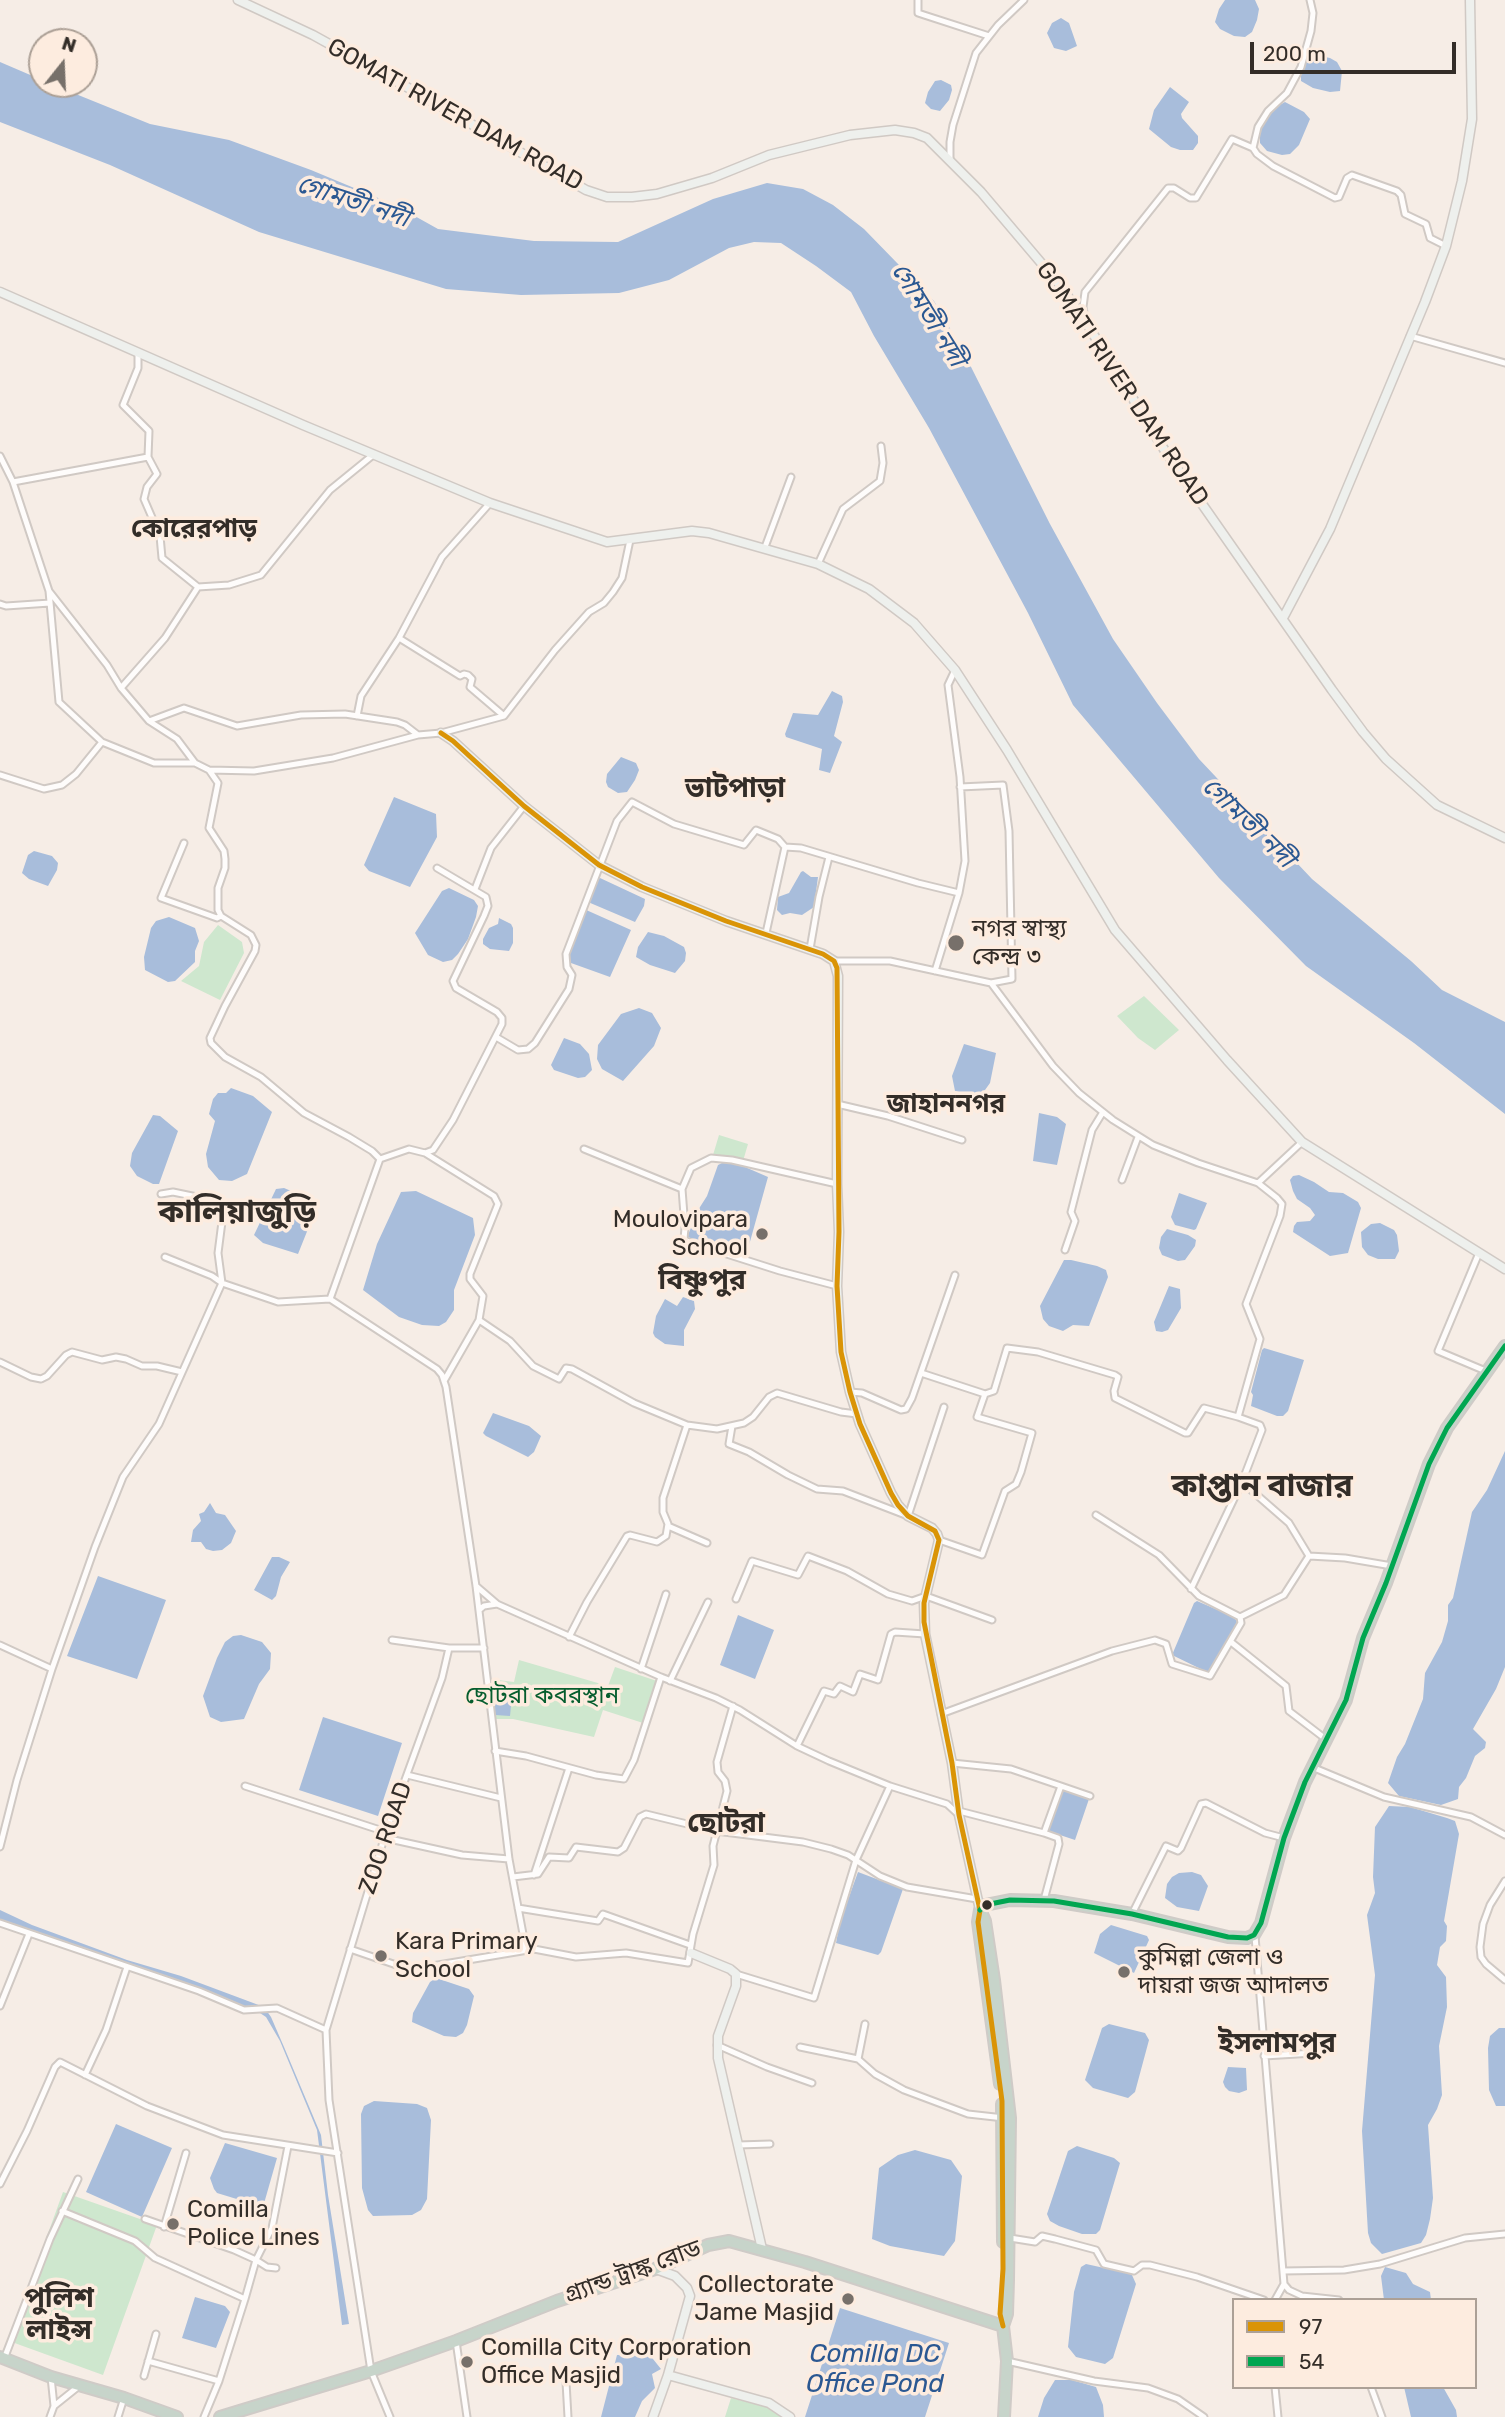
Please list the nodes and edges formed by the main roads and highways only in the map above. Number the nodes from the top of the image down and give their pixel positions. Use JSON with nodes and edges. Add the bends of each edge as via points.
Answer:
{"nodes":[{"id":1,"x":1505,"y":1346,"type":"edge"},
{"id":2,"x":1007,"y":2118,"type":"junction"},
{"id":3,"x":1003,"y":2326,"type":"junction"},
{"id":4,"x":2,"y":2358,"type":"edge"},
{"id":5,"x":177,"y":2417,"type":"edge"},
{"id":6,"x":220,"y":2417,"type":"edge"},
{"id":7,"x":1004,"y":2417,"type":"edge"}],
"edges":[{"from":1,"to":2,"type":"highway","via":[[1434,1453],[1363,1638],[1346,1700],[1284,1838],[1254,1935],[1228,1937],[1089,1905],[1044,1900],[978,1905],[985,1922]]},
{"from":2,"to":3,"type":"highway"},
{"from":2,"to":3,"type":"highway","via":[[1010,2238]]},
{"from":3,"to":6,"type":"highway","name":"গ্র্যান্ড ট্রাঙ্ক রোড","via":[[762,2249],[714,2242],[655,2269],[456,2341]]},
{"from":3,"to":7,"type":"highway","via":[[1007,2361]]},
{"from":4,"to":5,"type":"highway"}]}
